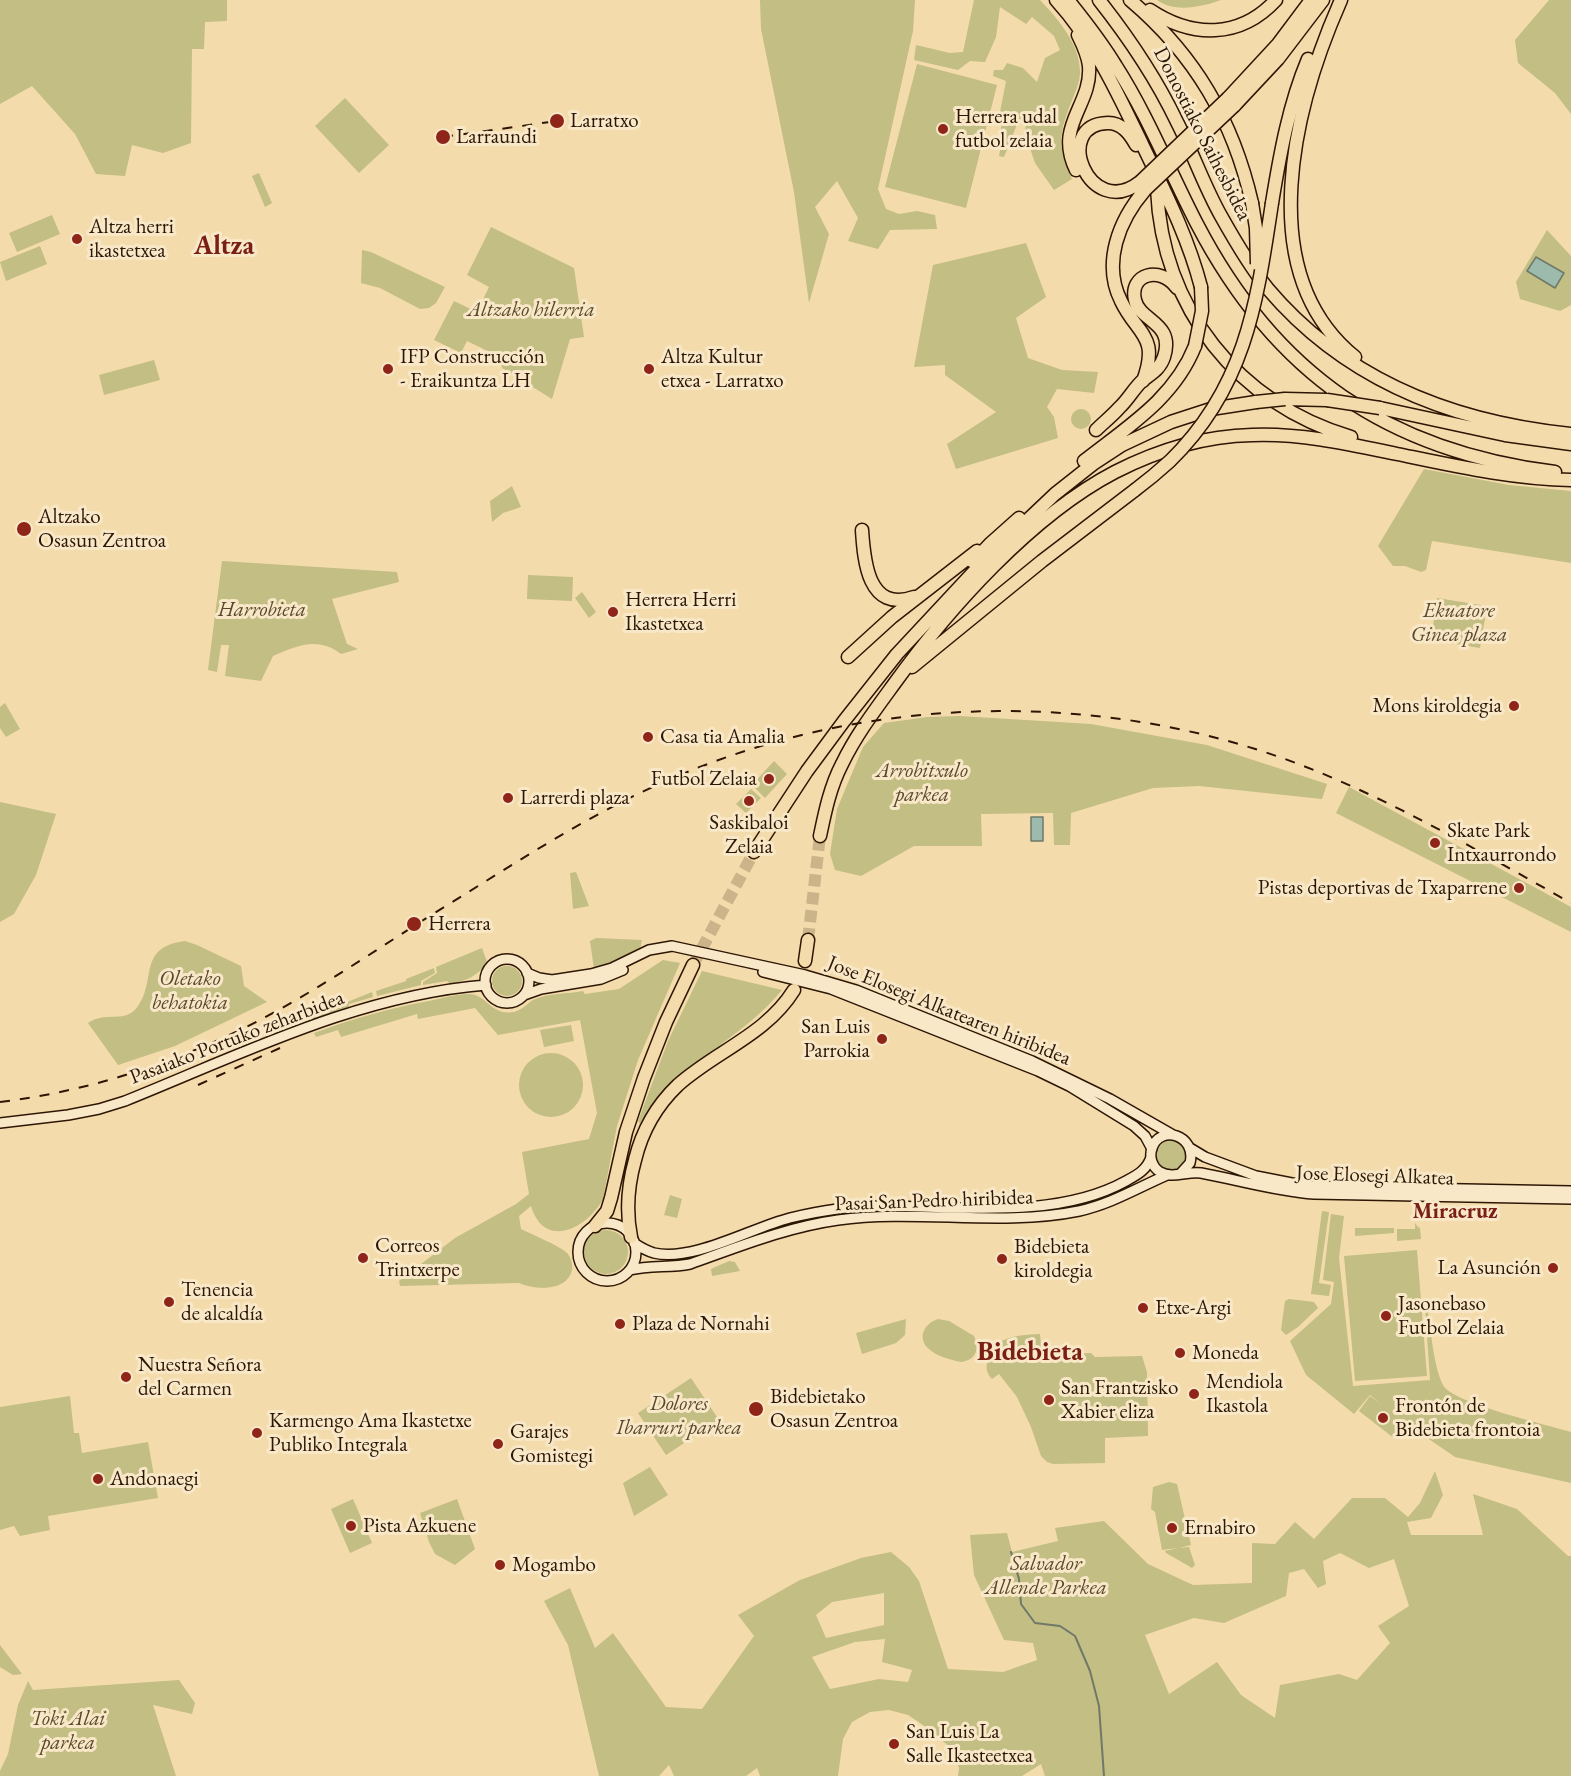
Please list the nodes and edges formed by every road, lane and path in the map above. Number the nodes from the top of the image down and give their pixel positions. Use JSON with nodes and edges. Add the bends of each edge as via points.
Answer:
{"nodes":[{"id":1,"x":1056,"y":0,"type":"edge"},
{"id":2,"x":1068,"y":0,"type":"edge"},
{"id":3,"x":1099,"y":0,"type":"edge"},
{"id":4,"x":1130,"y":0,"type":"edge"},
{"id":5,"x":1136,"y":0,"type":"edge"},
{"id":6,"x":1276,"y":0,"type":"edge"},
{"id":7,"x":1311,"y":0,"type":"edge"},
{"id":8,"x":1323,"y":0,"type":"edge"},
{"id":9,"x":1335,"y":0,"type":"edge"},
{"id":10,"x":1341,"y":0,"type":"edge"},
{"id":11,"x":1069,"y":15,"type":"junction"},
{"id":12,"x":1231,"y":102,"type":"junction"},
{"id":13,"x":1147,"y":187,"type":"junction"},
{"id":14,"x":1184,"y":236,"type":"junction"},
{"id":15,"x":1183,"y":297,"type":"junction"},
{"id":16,"x":1255,"y":301,"type":"junction"},
{"id":17,"x":1377,"y":379,"type":"junction"},
{"id":18,"x":1143,"y":381,"type":"junction"},
{"id":19,"x":1095,"y":430,"type":"dead end"},
{"id":20,"x":1571,"y":434,"type":"edge"},
{"id":21,"x":1571,"y":444,"type":"edge"},
{"id":22,"x":1476,"y":470,"type":"junction"},
{"id":23,"x":1571,"y":473,"type":"edge"},
{"id":24,"x":1571,"y":480,"type":"edge"},
{"id":25,"x":1071,"y":481,"type":"junction"},
{"id":26,"x":1045,"y":496,"type":"junction"},
{"id":27,"x":862,"y":530,"type":"dead end"},
{"id":28,"x":991,"y":543,"type":"junction"},
{"id":29,"x":923,"y":593,"type":"junction"},
{"id":30,"x":897,"y":654,"type":"junction"},
{"id":31,"x":848,"y":657,"type":"dead end"},
{"id":32,"x":895,"y":682,"type":"junction"},
{"id":33,"x":820,"y":836,"type":"tunnel mouth"},
{"id":34,"x":754,"y":852,"type":"tunnel mouth"},
{"id":35,"x":808,"y":940,"type":"tunnel mouth"},
{"id":36,"x":805,"y":961,"type":"dead end"},
{"id":37,"x":693,"y":965,"type":"tunnel mouth"},
{"id":38,"x":528,"y":973,"type":"junction"},
{"id":39,"x":486,"y":985,"type":"junction"},
{"id":40,"x":794,"y":990,"type":"dead end"},
{"id":41,"x":524,"y":995,"type":"junction"},
{"id":42,"x":0,"y":1123,"type":"edge"},
{"id":43,"x":1173,"y":1135,"type":"junction"},
{"id":44,"x":1190,"y":1148,"type":"junction"},
{"id":45,"x":1151,"y":1153,"type":"junction"},
{"id":46,"x":1180,"y":1174,"type":"junction"},
{"id":47,"x":1167,"y":1175,"type":"junction"},
{"id":48,"x":1571,"y":1191,"type":"edge"},
{"id":49,"x":1571,"y":1199,"type":"edge"},
{"id":50,"x":595,"y":1226,"type":"junction"},
{"id":51,"x":633,"y":1240,"type":"junction"},
{"id":52,"x":630,"y":1270,"type":"junction"}],
"edges":[{"from":1,"to":11,"type":"highway"},
{"from":2,"to":23,"type":"highway","name":"Donostiako Saihesbidea","via":[[1120,72],[1197,224],[1232,283],[1294,356],[1329,386],[1413,436],[1509,465]]},
{"from":3,"to":17,"type":"highway","name":"Donostiako Saihesbidea","via":[[1156,82],[1220,214],[1267,287],[1325,344]]},
{"from":4,"to":16,"type":"highway","bridge":true,"via":[[1162,29],[1202,79],[1236,146],[1252,203],[1257,252]]},
{"from":5,"to":6,"type":"highway","via":[[1171,22],[1192,29],[1214,30],[1245,23]]},
{"from":7,"to":12,"type":"highway"},
{"from":8,"to":12,"type":"highway","via":[[1278,59]]},
{"from":9,"to":16,"type":"highway","bridge":true,"via":[[1304,70],[1291,112]]},
{"from":10,"to":17,"type":"highway","via":[[1312,73],[1302,111],[1292,185],[1293,244],[1307,297],[1319,317]]},
{"from":11,"to":13,"type":"highway","via":[[1089,67],[1086,90],[1069,136],[1075,168],[1089,187],[1103,196],[1123,197]]},
{"from":11,"to":14,"type":"highway","via":[[1106,70]]},
{"from":12,"to":13,"type":"highway","bridge":true},
{"from":13,"to":13,"type":"highway","via":[[1116,191],[1094,183],[1079,158],[1079,145],[1085,133],[1107,123],[1121,127],[1132,137]]},
{"from":13,"to":14,"type":"highway"},
{"from":13,"to":15,"type":"highway"},
{"from":13,"to":18,"type":"highway","via":[[1120,228],[1113,266],[1121,302],[1139,327],[1148,349]]},
{"from":14,"to":26,"type":"highway","bridge":true,"via":[[1201,287],[1202,311],[1196,345],[1180,377],[1135,422]]},
{"from":15,"to":18,"type":"highway","via":[[1173,283],[1159,274],[1148,276],[1137,285],[1137,305],[1159,326],[1165,343],[1160,365]]},
{"from":15,"to":22,"type":"highway","via":[[1220,354],[1255,388],[1290,412],[1338,434]]},
{"from":16,"to":32,"type":"highway","bridge":true,"via":[[1244,345],[1219,398],[1171,460]]},
{"from":17,"to":20,"type":"highway","via":[[1414,397],[1458,411]]},
{"from":18,"to":19,"type":"highway"},
{"from":21,"to":25,"type":"highway","bridge":true,"via":[[1505,435],[1380,408],[1285,399],[1211,409],[1171,422],[1122,445]]},
{"from":22,"to":24,"type":"highway"},
{"from":22,"to":32,"type":"highway","via":[[1336,442],[1278,435],[1226,436],[1164,451],[1114,472],[1023,538],[937,629]]},
{"from":25,"to":26,"type":"highway"},
{"from":25,"to":30,"type":"highway","via":[[980,565]]},
{"from":26,"to":28,"type":"highway"},
{"from":27,"to":29,"type":"highway","via":[[868,574],[880,594],[904,600]]},
{"from":28,"to":29,"type":"highway"},
{"from":28,"to":30,"type":"highway","via":[[934,601]]},
{"from":29,"to":31,"type":"highway"},
{"from":30,"to":34,"type":"highway","via":[[813,763]]},
{"from":32,"to":33,"type":"highway","via":[[840,766]]},
{"from":35,"to":36,"type":"highway"},
{"from":37,"to":50,"type":"highway","via":[[644,1078],[607,1211]]},
{"from":38,"to":39,"type":"main road","via":[[516,961],[499,961],[487,973]]},
{"from":38,"to":41,"type":"main road"},
{"from":38,"to":43,"type":"main road","name":"Jose Elosegi Alkatearen hiribidea","via":[[552,980],[591,974],[649,950],[672,946],[805,975],[856,990],[1032,1061]]},
{"from":39,"to":41,"type":"main road","via":[[491,996],[502,1002],[514,1002]]},
{"from":39,"to":42,"type":"main road","name":"Pasaiako Portuko zeharbidea","via":[[429,992],[354,1011],[99,1109]]},
{"from":40,"to":51,"type":"highway","via":[[766,1023],[688,1077],[656,1110],[641,1140],[632,1173],[628,1209]]},
{"from":41,"to":45,"type":"main road","name":"Jose Elosegi Alkatearen hiribidea","via":[[601,979],[665,952],[803,981],[860,1000],[1069,1086],[1134,1126],[1145,1136]]},
{"from":43,"to":44,"type":"main road","via":[[1185,1140]]},
{"from":43,"to":45,"type":"main road","via":[[1157,1140]]},
{"from":44,"to":46,"type":"main road","via":[[1190,1163]]},
{"from":44,"to":48,"type":"main road","via":[[1257,1176],[1308,1186]]},
{"from":45,"to":47,"type":"main road","via":[[1158,1170]]},
{"from":45,"to":51,"type":"main road","name":"Pasai San Pedro hiribidea","via":[[1143,1171],[1120,1185],[1062,1203],[997,1208],[848,1208],[788,1219],[680,1254],[654,1253]]},
{"from":46,"to":47,"type":"main road"},
{"from":46,"to":49,"type":"main road","name":"Jose Elosegi Alkatea","via":[[1201,1174],[1274,1190],[1314,1194]]},
{"from":47,"to":52,"type":"main road","name":"Pasai San Pedro hiribidea","via":[[1104,1204],[1065,1214],[839,1220],[780,1233],[690,1264]]},
{"from":50,"to":51,"type":"main road","via":[[619,1226]]},
{"from":50,"to":52,"type":"main road","via":[[580,1240],[582,1268],[603,1281],[619,1279]]},
{"from":51,"to":52,"type":"main road","via":[[636,1254]]}]}
